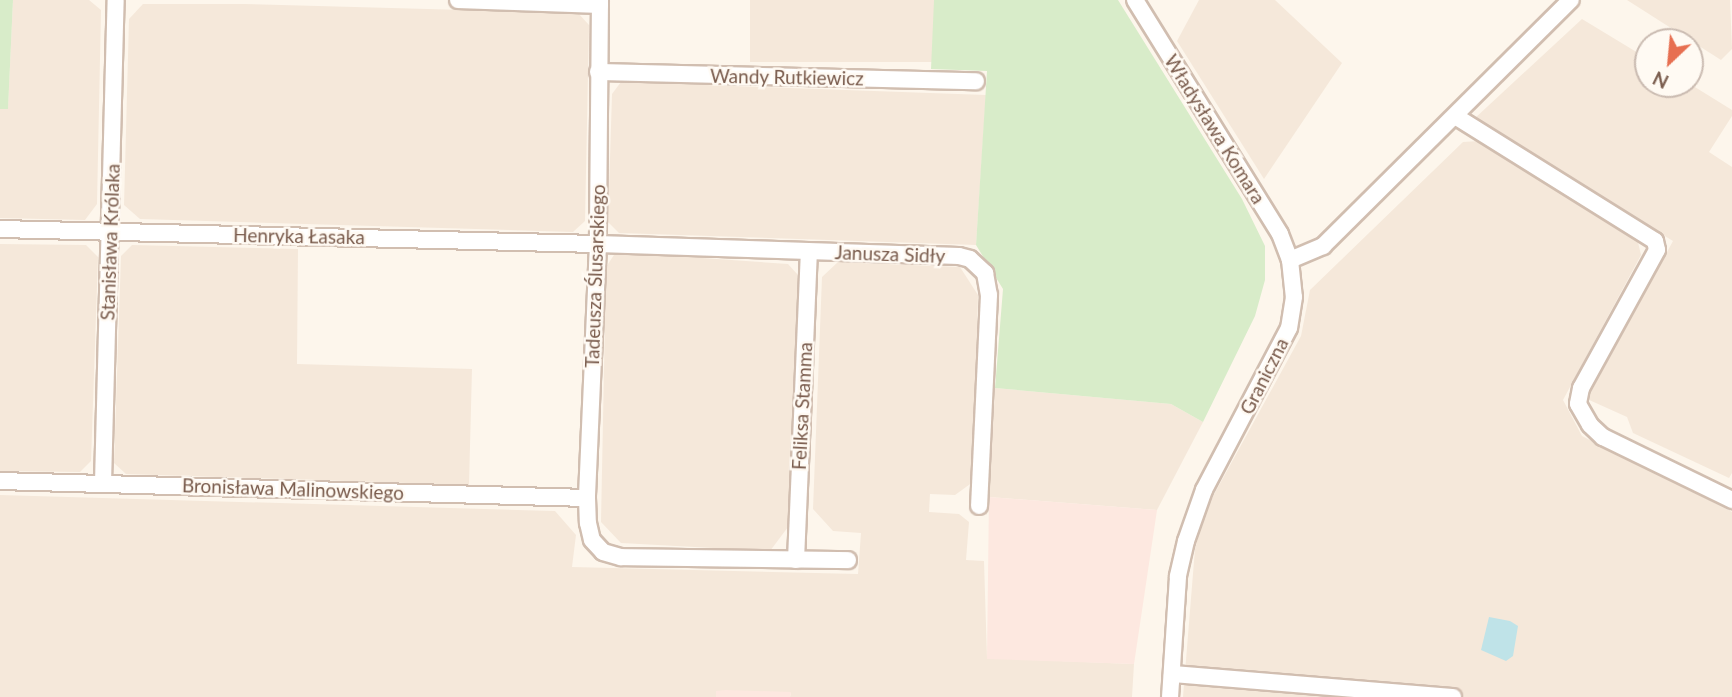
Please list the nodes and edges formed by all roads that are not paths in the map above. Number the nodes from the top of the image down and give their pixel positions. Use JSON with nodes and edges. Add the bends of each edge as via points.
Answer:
{"nodes":[{"id":1,"x":116,"y":0,"type":"edge"},
{"id":2,"x":458,"y":0,"type":"edge"},
{"id":3,"x":1135,"y":0,"type":"edge"},
{"id":4,"x":1571,"y":0,"type":"edge"},
{"id":5,"x":600,"y":3,"type":"edge"},
{"id":6,"x":598,"y":72,"type":"junction"},
{"id":7,"x":976,"y":81,"type":"dead end"},
{"id":8,"x":1455,"y":116,"type":"junction"},
{"id":9,"x":0,"y":229,"type":"edge"},
{"id":10,"x":111,"y":231,"type":"junction"},
{"id":11,"x":598,"y":244,"type":"junction"},
{"id":12,"x":809,"y":251,"type":"junction"},
{"id":13,"x":1290,"y":260,"type":"junction"},
{"id":14,"x":0,"y":481,"type":"edge"},
{"id":15,"x":103,"y":483,"type":"junction"},
{"id":16,"x":587,"y":498,"type":"junction"},
{"id":17,"x":1732,"y":500,"type":"edge"},
{"id":18,"x":979,"y":506,"type":"dead end"},
{"id":19,"x":848,"y":560,"type":"dead end"},
{"id":20,"x":796,"y":561,"type":"junction"},
{"id":21,"x":1172,"y":674,"type":"junction"},
{"id":22,"x":1170,"y":697,"type":"edge"},
{"id":23,"x":1453,"y":697,"type":"edge"}],
"edges":[{"from":1,"to":10,"type":"street","name":"Stanisława Królaka"},
{"from":2,"to":5,"type":"street"},
{"from":3,"to":13,"type":"street","name":"Władysława Komara","via":[[1280,234]]},
{"from":4,"to":8,"type":"street"},
{"from":5,"to":6,"type":"street","name":"Tadeusza Ślusarskiego"},
{"from":6,"to":7,"type":"street","name":"Wandy Rutkiewicz"},
{"from":6,"to":11,"type":"street","name":"Tadeusza Ślusarskiego"},
{"from":8,"to":13,"type":"street","via":[[1323,247]]},
{"from":8,"to":17,"type":"street","via":[[1655,241],[1657,250],[1581,388],[1578,404],[1603,437]]},
{"from":9,"to":10,"type":"street","name":"Henryka Łasaka"},
{"from":10,"to":11,"type":"street","name":"Henryka Łasaka"},
{"from":10,"to":15,"type":"street","name":"Stanisława Królaka"},
{"from":11,"to":12,"type":"street","name":"Janusza Sidły"},
{"from":11,"to":16,"type":"street","name":"Tadeusza Ślusarskiego"},
{"from":12,"to":18,"type":"street","name":"Janusza Sidły","via":[[959,256],[970,259],[985,274],[989,295]]},
{"from":12,"to":20,"type":"street","name":"Feliksa Stamma"},
{"from":13,"to":21,"type":"street","name":"Graniczna","via":[[1294,297],[1289,328],[1205,490],[1186,541],[1178,577]]},
{"from":14,"to":15,"type":"street","name":"Bronisława Malinowskiego"},
{"from":15,"to":16,"type":"street","name":"Bronisława Malinowskiego"},
{"from":16,"to":20,"type":"street","name":"Tadeusza Ślusarskiego","via":[[587,523],[598,549],[621,557]]},
{"from":19,"to":20,"type":"street"},
{"from":21,"to":22,"type":"street","name":"Graniczna"},
{"from":21,"to":23,"type":"street"}]}
